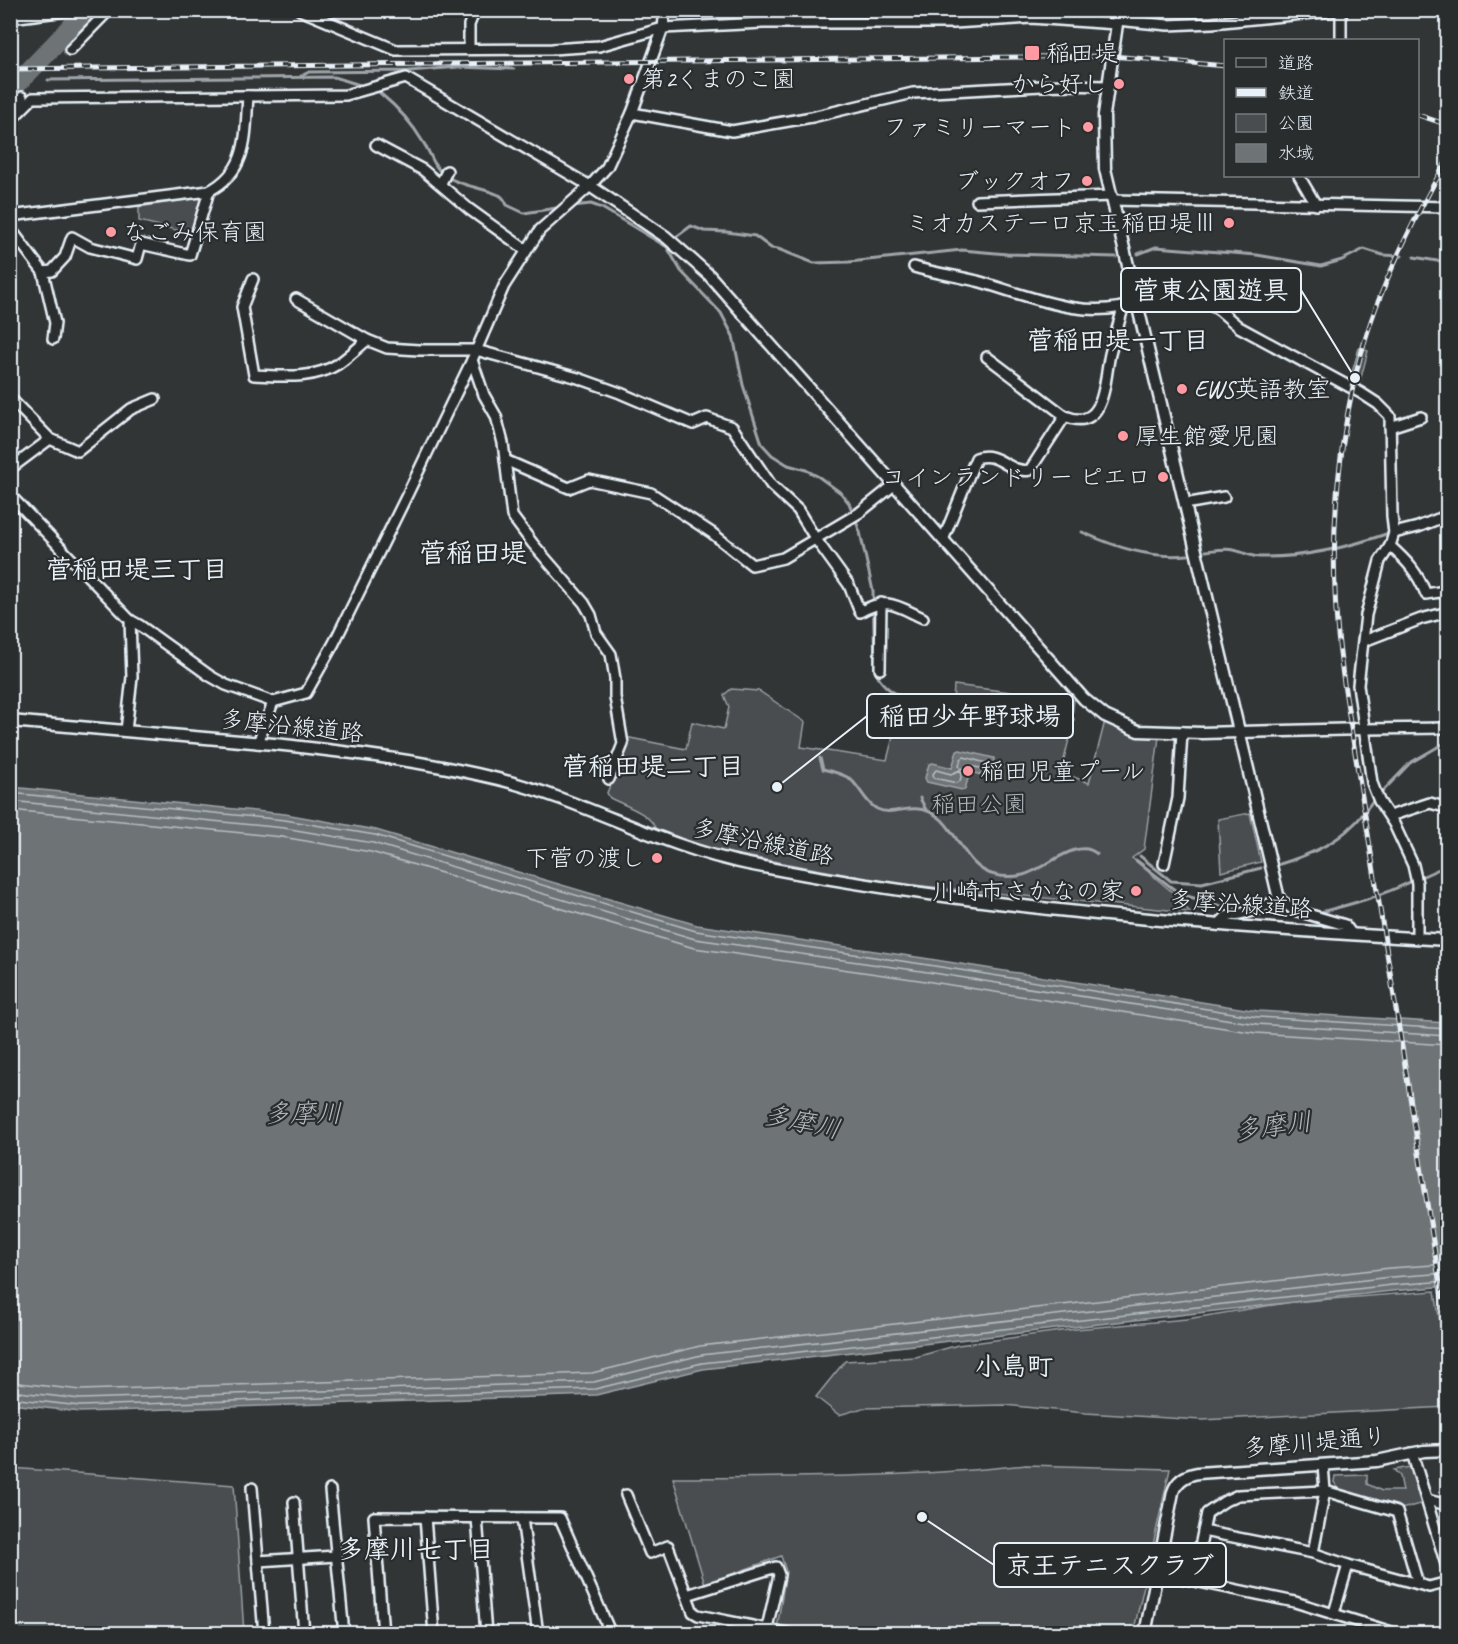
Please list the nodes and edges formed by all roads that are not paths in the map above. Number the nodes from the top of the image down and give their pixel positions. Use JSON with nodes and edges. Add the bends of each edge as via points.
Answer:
{"nodes":[{"id":1,"x":109,"y":10,"type":"edge"},
{"id":2,"x":300,"y":10,"type":"edge"},
{"id":3,"x":475,"y":10,"type":"edge"},
{"id":4,"x":665,"y":10,"type":"edge"},
{"id":5,"x":72,"y":11,"type":"edge"},
{"id":6,"x":1342,"y":11,"type":"edge"},
{"id":7,"x":1283,"y":13,"type":"edge"},
{"id":8,"x":10,"y":18,"type":"edge"},
{"id":9,"x":1117,"y":18,"type":"edge"},
{"id":10,"x":663,"y":28,"type":"junction"},
{"id":11,"x":1341,"y":39,"type":"edge"},
{"id":12,"x":468,"y":49,"type":"junction"},
{"id":13,"x":70,"y":50,"type":"dead end"},
{"id":14,"x":1107,"y":86,"type":"junction"},
{"id":15,"x":248,"y":96,"type":"junction"},
{"id":16,"x":22,"y":97,"type":"dead end"},
{"id":17,"x":10,"y":110,"type":"edge"},
{"id":18,"x":632,"y":112,"type":"junction"},
{"id":19,"x":10,"y":121,"type":"edge"},
{"id":20,"x":376,"y":145,"type":"dead end"},
{"id":21,"x":1300,"y":177,"type":"edge"},
{"id":22,"x":590,"y":186,"type":"junction"},
{"id":23,"x":209,"y":191,"type":"junction"},
{"id":24,"x":1112,"y":198,"type":"junction"},
{"id":25,"x":977,"y":201,"type":"dead end"},
{"id":26,"x":1316,"y":205,"type":"junction"},
{"id":27,"x":1448,"y":207,"type":"edge"},
{"id":28,"x":10,"y":216,"type":"edge"},
{"id":29,"x":10,"y":228,"type":"edge"},
{"id":30,"x":526,"y":250,"type":"junction"},
{"id":31,"x":914,"y":267,"type":"dead end"},
{"id":32,"x":43,"y":272,"type":"junction"},
{"id":33,"x":253,"y":279,"type":"dead end"},
{"id":34,"x":1135,"y":290,"type":"junction"},
{"id":35,"x":296,"y":299,"type":"dead end"},
{"id":36,"x":1138,"y":303,"type":"junction"},
{"id":37,"x":1123,"y":308,"type":"junction"},
{"id":38,"x":53,"y":339,"type":"dead end"},
{"id":39,"x":368,"y":340,"type":"junction"},
{"id":40,"x":476,"y":350,"type":"junction"},
{"id":41,"x":987,"y":357,"type":"dead end"},
{"id":42,"x":472,"y":360,"type":"junction"},
{"id":43,"x":10,"y":398,"type":"edge"},
{"id":44,"x":155,"y":399,"type":"dead end"},
{"id":45,"x":1065,"y":416,"type":"junction"},
{"id":46,"x":1421,"y":417,"type":"dead end"},
{"id":47,"x":1390,"y":427,"type":"junction"},
{"id":48,"x":50,"y":439,"type":"junction"},
{"id":49,"x":505,"y":460,"type":"junction"},
{"id":50,"x":10,"y":469,"type":"edge"},
{"id":51,"x":894,"y":484,"type":"junction"},
{"id":52,"x":10,"y":495,"type":"edge"},
{"id":53,"x":1224,"y":497,"type":"dead end"},
{"id":54,"x":1185,"y":504,"type":"junction"},
{"id":55,"x":1447,"y":516,"type":"edge"},
{"id":56,"x":1394,"y":533,"type":"junction"},
{"id":57,"x":815,"y":538,"type":"junction"},
{"id":58,"x":943,"y":540,"type":"junction"},
{"id":59,"x":1390,"y":546,"type":"junction"},
{"id":60,"x":1448,"y":598,"type":"edge"},
{"id":61,"x":876,"y":604,"type":"junction"},
{"id":62,"x":1448,"y":612,"type":"edge"},
{"id":63,"x":922,"y":618,"type":"dead end"},
{"id":64,"x":130,"y":620,"type":"junction"},
{"id":65,"x":1364,"y":641,"type":"junction"},
{"id":66,"x":880,"y":669,"type":"dead end"},
{"id":67,"x":273,"y":702,"type":"junction"},
{"id":68,"x":10,"y":721,"type":"edge"},
{"id":69,"x":1448,"y":728,"type":"edge"},
{"id":70,"x":1364,"y":729,"type":"junction"},
{"id":71,"x":126,"y":731,"type":"junction"},
{"id":72,"x":1182,"y":732,"type":"junction"},
{"id":73,"x":1239,"y":732,"type":"junction"},
{"id":74,"x":258,"y":743,"type":"junction"},
{"id":75,"x":609,"y":779,"type":"dead end"},
{"id":76,"x":1448,"y":808,"type":"edge"},
{"id":77,"x":1390,"y":816,"type":"junction"},
{"id":78,"x":1164,"y":864,"type":"dead end"},
{"id":79,"x":1279,"y":899,"type":"junction"},
{"id":80,"x":1218,"y":925,"type":"junction"},
{"id":81,"x":1352,"y":933,"type":"junction"},
{"id":82,"x":1417,"y":938,"type":"junction"},
{"id":83,"x":1448,"y":940,"type":"edge"},
{"id":84,"x":1448,"y":1449,"type":"edge"},
{"id":85,"x":1412,"y":1453,"type":"junction"},
{"id":86,"x":1323,"y":1465,"type":"junction"},
{"id":87,"x":252,"y":1488,"type":"dead end"},
{"id":88,"x":330,"y":1490,"type":"dead end"},
{"id":89,"x":1325,"y":1491,"type":"junction"},
{"id":90,"x":626,"y":1495,"type":"dead end"},
{"id":91,"x":1427,"y":1500,"type":"junction"},
{"id":92,"x":294,"y":1502,"type":"dead end"},
{"id":93,"x":1448,"y":1504,"type":"edge"},
{"id":94,"x":425,"y":1517,"type":"junction"},
{"id":95,"x":477,"y":1518,"type":"junction"},
{"id":96,"x":522,"y":1518,"type":"junction"},
{"id":97,"x":1203,"y":1531,"type":"junction"},
{"id":98,"x":1313,"y":1553,"type":"junction"},
{"id":99,"x":336,"y":1556,"type":"junction"},
{"id":100,"x":298,"y":1558,"type":"junction"},
{"id":101,"x":258,"y":1561,"type":"junction"},
{"id":102,"x":1348,"y":1564,"type":"junction"},
{"id":103,"x":1448,"y":1571,"type":"edge"},
{"id":104,"x":1156,"y":1573,"type":"junction"},
{"id":105,"x":1193,"y":1580,"type":"junction"},
{"id":106,"x":1448,"y":1582,"type":"edge"},
{"id":107,"x":1418,"y":1584,"type":"junction"},
{"id":108,"x":687,"y":1595,"type":"junction"},
{"id":109,"x":1334,"y":1613,"type":"junction"},
{"id":110,"x":767,"y":1628,"type":"junction"},
{"id":111,"x":264,"y":1634,"type":"edge"},
{"id":112,"x":303,"y":1634,"type":"edge"},
{"id":113,"x":344,"y":1634,"type":"edge"},
{"id":114,"x":382,"y":1634,"type":"edge"},
{"id":115,"x":434,"y":1634,"type":"edge"},
{"id":116,"x":486,"y":1634,"type":"edge"},
{"id":117,"x":538,"y":1634,"type":"edge"},
{"id":118,"x":611,"y":1634,"type":"edge"},
{"id":119,"x":792,"y":1634,"type":"edge"},
{"id":120,"x":1145,"y":1634,"type":"edge"},
{"id":121,"x":1398,"y":1634,"type":"edge"}],
"edges":[{"from":1,"to":13,"type":"street"},
{"from":2,"to":12,"type":"street","via":[[396,50]]},
{"from":3,"to":12,"type":"street","via":[[469,25]]},
{"from":4,"to":10,"type":"street"},
{"from":5,"to":8,"type":"street"},
{"from":6,"to":7,"type":"street"},
{"from":6,"to":11,"type":"street"},
{"from":7,"to":9,"type":"street","via":[[1168,25]]},
{"from":9,"to":10,"type":"street"},
{"from":9,"to":14,"type":"street"},
{"from":10,"to":12,"type":"street","via":[[599,46]]},
{"from":10,"to":18,"type":"street"},
{"from":14,"to":18,"type":"street","via":[[913,93],[732,131]]},
{"from":14,"to":24,"type":"street","via":[[1104,154]]},
{"from":15,"to":19,"type":"street","via":[[33,98]]},
{"from":15,"to":22,"type":"street","via":[[346,95],[406,78]]},
{"from":15,"to":23,"type":"street","via":[[244,148],[234,172]]},
{"from":16,"to":17,"type":"street"},
{"from":18,"to":22,"type":"street","via":[[607,167]]},
{"from":20,"to":30,"type":"street","via":[[444,177],[469,209]]},
{"from":21,"to":26,"type":"street"},
{"from":22,"to":30,"type":"street","via":[[540,230]]},
{"from":22,"to":51,"type":"street","via":[[666,237],[709,275]]},
{"from":23,"to":28,"type":"street"},
{"from":23,"to":32,"type":"street","via":[[190,255],[141,244],[137,259],[90,247],[72,237],[65,257],[52,271]]},
{"from":24,"to":25,"type":"street"},
{"from":24,"to":26,"type":"street"},
{"from":24,"to":34,"type":"street"},
{"from":26,"to":27,"type":"street"},
{"from":29,"to":32,"type":"street"},
{"from":30,"to":40,"type":"street","via":[[504,286]]},
{"from":31,"to":37,"type":"street","via":[[1075,308]]},
{"from":32,"to":38,"type":"street","via":[[55,323]]},
{"from":33,"to":39,"type":"street","via":[[242,307],[254,375],[295,377],[324,371]]},
{"from":34,"to":36,"type":"street"},
{"from":34,"to":47,"type":"street","via":[[1148,290],[1164,305],[1209,304],[1239,327],[1378,404],[1390,416]]},
{"from":35,"to":39,"type":"street"},
{"from":36,"to":37,"type":"street"},
{"from":36,"to":54,"type":"street"},
{"from":37,"to":45,"type":"street","via":[[1101,404],[1087,419],[1079,421]]},
{"from":39,"to":40,"type":"street","via":[[387,348]]},
{"from":40,"to":42,"type":"street"},
{"from":40,"to":57,"type":"street","via":[[578,378],[693,424],[707,418],[732,428],[771,485],[798,510]]},
{"from":41,"to":45,"type":"street"},
{"from":42,"to":49,"type":"street","via":[[495,416]]},
{"from":42,"to":67,"type":"street","via":[[306,693]]},
{"from":43,"to":48,"type":"street"},
{"from":44,"to":48,"type":"street","via":[[131,409],[78,451]]},
{"from":45,"to":58,"type":"street","via":[[1030,470],[1016,470],[988,456],[976,458]]},
{"from":46,"to":47,"type":"street"},
{"from":47,"to":56,"type":"street"},
{"from":48,"to":50,"type":"street"},
{"from":49,"to":57,"type":"street","via":[[569,488],[589,480],[651,493],[752,565],[783,558]]},
{"from":49,"to":75,"type":"street","via":[[512,516],[585,603],[596,633],[611,654],[623,744]]},
{"from":51,"to":57,"type":"street","via":[[854,515]]},
{"from":51,"to":58,"type":"street"},
{"from":52,"to":64,"type":"street"},
{"from":53,"to":54,"type":"street"},
{"from":54,"to":73,"type":"street"},
{"from":55,"to":56,"type":"street"},
{"from":56,"to":59,"type":"street"},
{"from":57,"to":61,"type":"street","via":[[849,585],[860,612]]},
{"from":58,"to":72,"type":"street","via":[[1084,699],[1105,716],[1138,731]]},
{"from":59,"to":60,"type":"street","via":[[1410,564],[1426,594],[1439,592]]},
{"from":59,"to":65,"type":"street","via":[[1380,561],[1373,585]]},
{"from":61,"to":63,"type":"street","via":[[890,602]]},
{"from":61,"to":66,"type":"street"},
{"from":62,"to":65,"type":"street"},
{"from":64,"to":67,"type":"street","via":[[210,676]]},
{"from":64,"to":71,"type":"street","via":[[132,676]]},
{"from":65,"to":70,"type":"street","via":[[1358,684]]},
{"from":67,"to":74,"type":"street"},
{"from":68,"to":71,"type":"street","name":"多摩沿線道路"},
{"from":69,"to":70,"type":"street"},
{"from":70,"to":73,"type":"street"},
{"from":70,"to":77,"type":"street","via":[[1372,783]]},
{"from":71,"to":74,"type":"street","name":"多摩沿線道路"},
{"from":72,"to":73,"type":"street"},
{"from":72,"to":78,"type":"street","via":[[1178,798]]},
{"from":73,"to":79,"type":"street"},
{"from":74,"to":80,"type":"street","name":"多摩沿線道路","via":[[429,764],[500,779],[558,796],[701,854],[746,864],[993,902]]},
{"from":76,"to":77,"type":"street","via":[[1430,803]]},
{"from":77,"to":82,"type":"street","via":[[1413,865],[1417,883]]},
{"from":79,"to":80,"type":"street","via":[[1226,917]]},
{"from":79,"to":81,"type":"street","via":[[1294,910],[1345,925]]},
{"from":80,"to":81,"type":"street","name":"多摩沿線道路"},
{"from":81,"to":82,"type":"street","name":"多摩沿線道路"},
{"from":82,"to":83,"type":"street","name":"多摩沿線道路"},
{"from":84,"to":85,"type":"street","name":"多摩川堤通り"},
{"from":85,"to":86,"type":"street","name":"多摩川堤通り","via":[[1377,1461]]},
{"from":85,"to":91,"type":"street"},
{"from":86,"to":89,"type":"street"},
{"from":86,"to":104,"type":"street","name":"多摩川堤通り","via":[[1186,1476],[1177,1482],[1173,1492]]},
{"from":87,"to":101,"type":"street"},
{"from":88,"to":99,"type":"street"},
{"from":89,"to":97,"type":"street","via":[[1238,1495],[1207,1513]]},
{"from":89,"to":98,"type":"street"},
{"from":89,"to":107,"type":"street","via":[[1397,1512]]},
{"from":90,"to":108,"type":"street","via":[[650,1553],[668,1546]]},
{"from":91,"to":93,"type":"street"},
{"from":91,"to":103,"type":"street"},
{"from":92,"to":100,"type":"street"},
{"from":94,"to":95,"type":"street"},
{"from":94,"to":114,"type":"street","via":[[374,1516]]},
{"from":94,"to":115,"type":"street"},
{"from":95,"to":96,"type":"street"},
{"from":95,"to":116,"type":"street"},
{"from":96,"to":117,"type":"street"},
{"from":96,"to":118,"type":"street","via":[[560,1518]]},
{"from":97,"to":98,"type":"street"},
{"from":97,"to":105,"type":"street"},
{"from":98,"to":102,"type":"street"},
{"from":99,"to":100,"type":"street"},
{"from":99,"to":113,"type":"street"},
{"from":100,"to":101,"type":"street"},
{"from":100,"to":112,"type":"street"},
{"from":101,"to":111,"type":"street"},
{"from":102,"to":107,"type":"street"},
{"from":102,"to":109,"type":"street"},
{"from":104,"to":105,"type":"street"},
{"from":104,"to":120,"type":"street"},
{"from":105,"to":109,"type":"street"},
{"from":106,"to":107,"type":"street","via":[[1429,1587]]},
{"from":108,"to":110,"type":"street","via":[[698,1615]]},
{"from":108,"to":110,"type":"street","via":[[776,1567],[779,1575]]},
{"from":109,"to":121,"type":"street"},
{"from":110,"to":119,"type":"street"}]}
